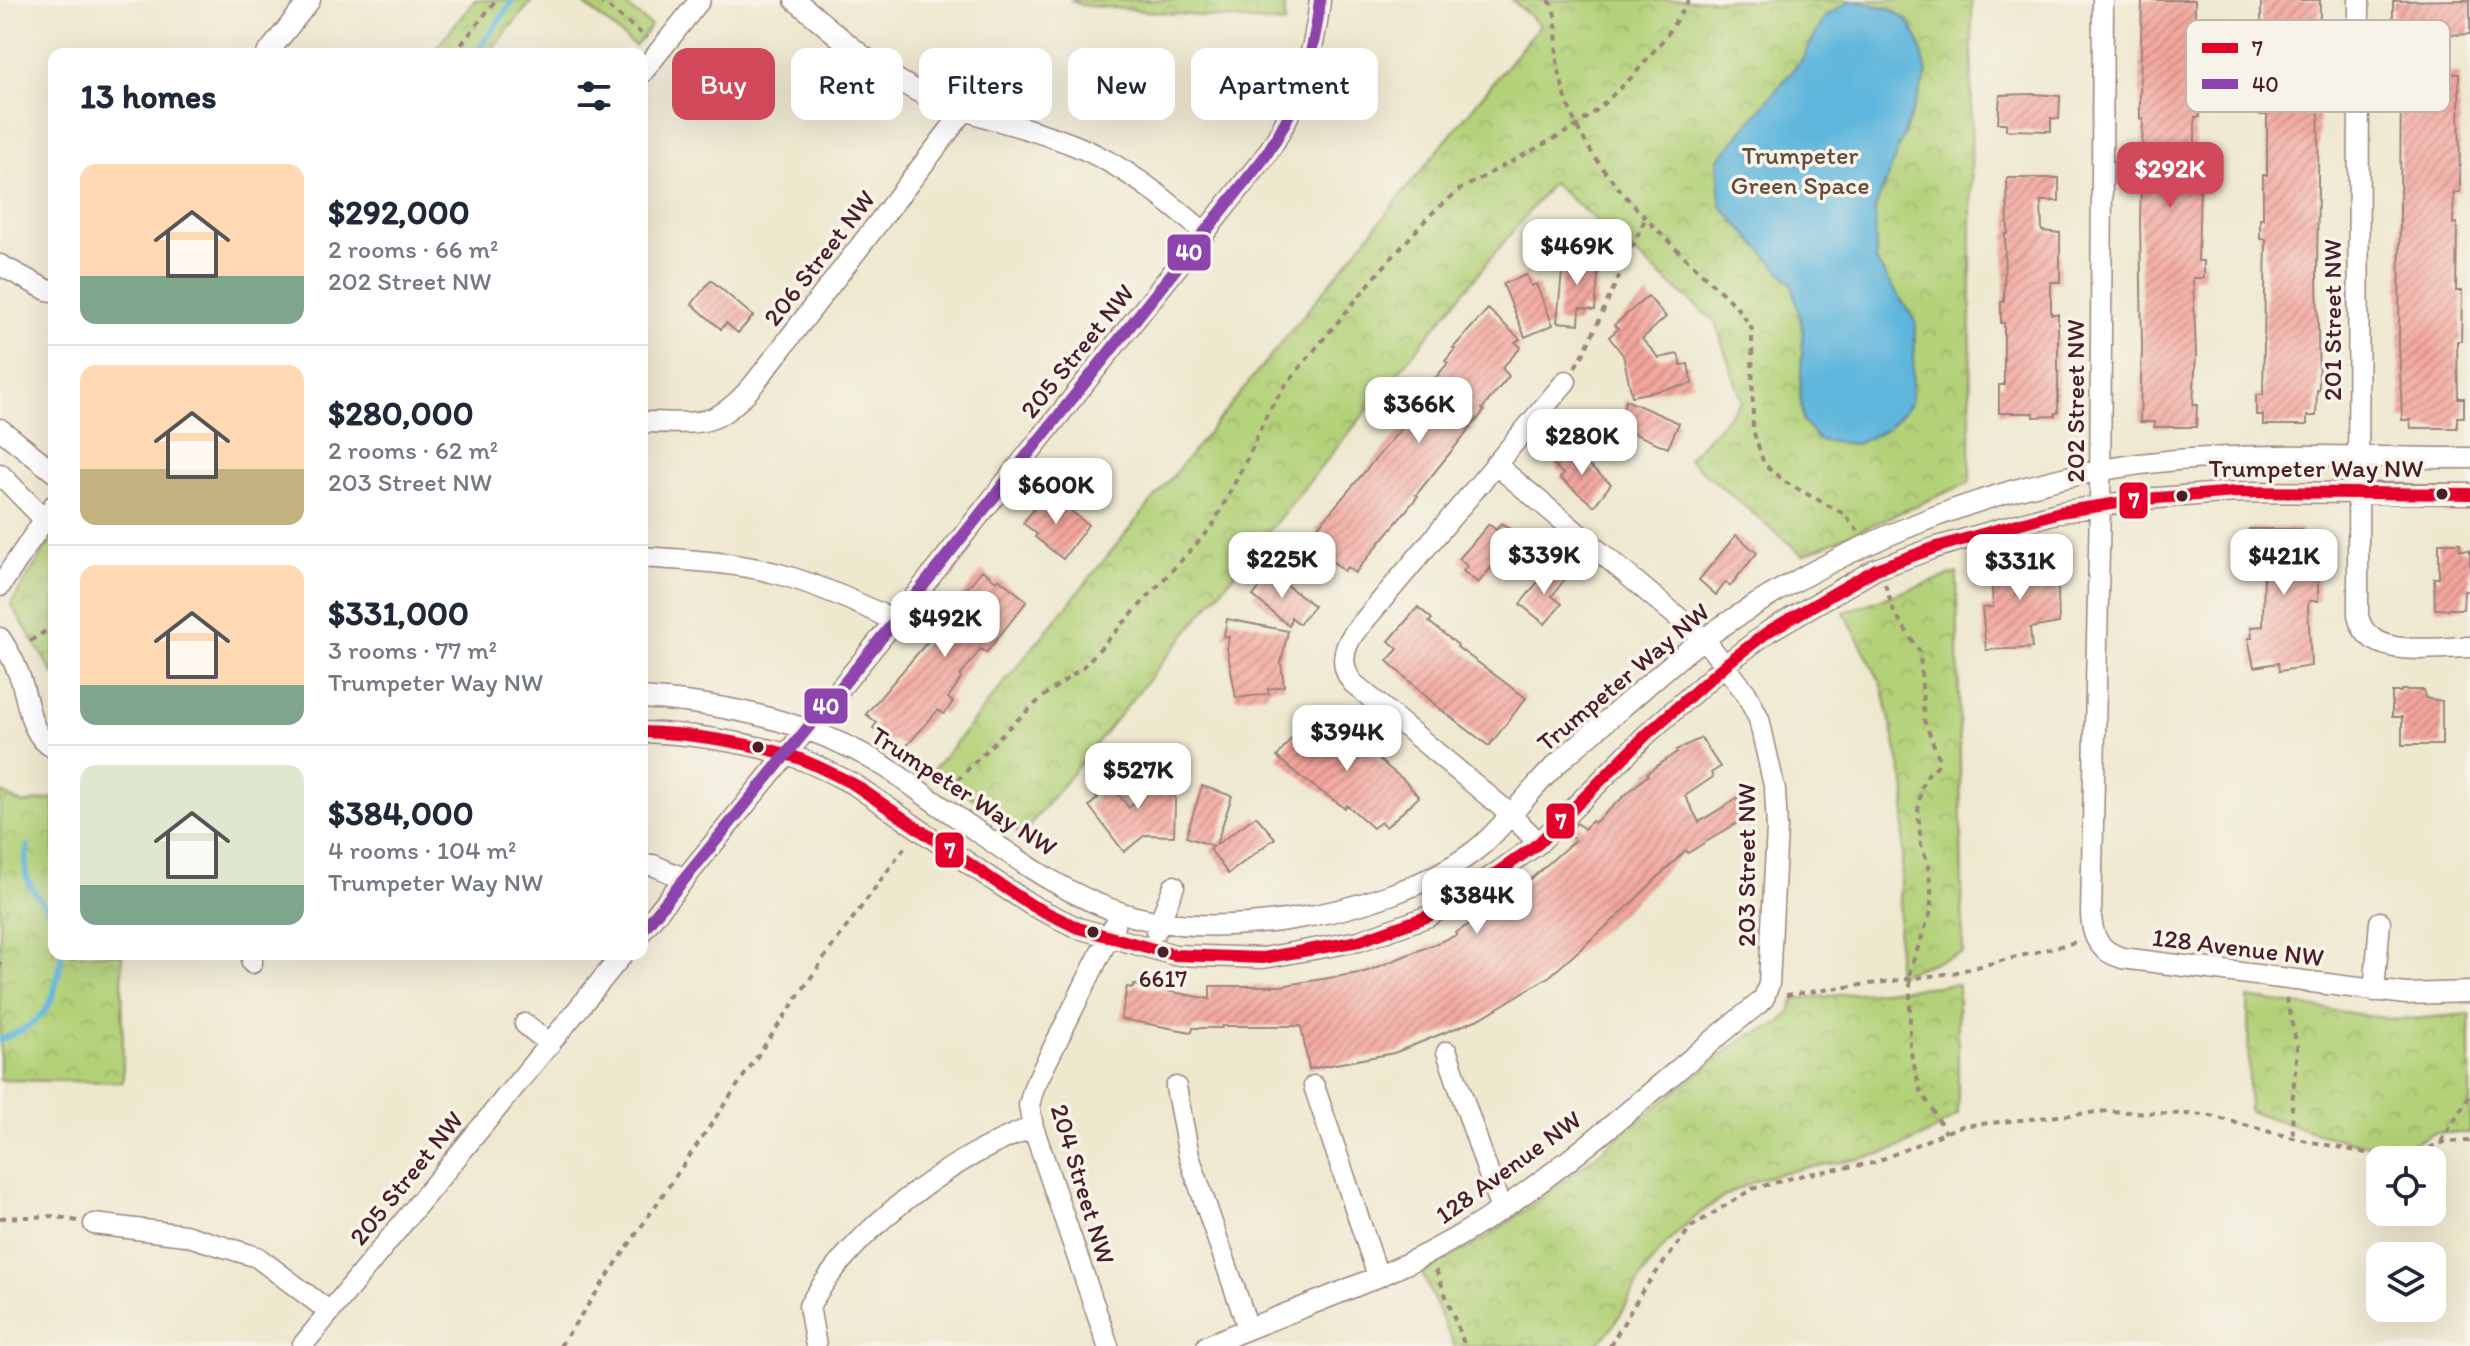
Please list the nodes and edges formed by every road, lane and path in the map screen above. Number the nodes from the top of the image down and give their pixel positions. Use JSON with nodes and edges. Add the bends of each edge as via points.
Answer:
{"nodes":[{"id":1,"x":310,"y":0,"type":"edge"},
{"id":2,"x":496,"y":0,"type":"edge"},
{"id":3,"x":599,"y":0,"type":"edge"},
{"id":4,"x":700,"y":0,"type":"edge"},
{"id":5,"x":795,"y":0,"type":"edge"},
{"id":6,"x":1320,"y":0,"type":"edge"},
{"id":7,"x":1549,"y":0,"type":"edge"},
{"id":8,"x":1689,"y":0,"type":"edge"},
{"id":9,"x":2103,"y":0,"type":"edge"},
{"id":10,"x":2359,"y":0,"type":"edge"},
{"id":11,"x":2359,"y":20,"type":"edge"},
{"id":12,"x":272,"y":48,"type":"edge"},
{"id":13,"x":459,"y":48,"type":"edge"},
{"id":14,"x":661,"y":49,"type":"junction"},
{"id":15,"x":648,"y":65,"type":"edge"},
{"id":16,"x":919,"y":91,"type":"edge"},
{"id":17,"x":2359,"y":112,"type":"edge"},
{"id":18,"x":957,"y":120,"type":"edge"},
{"id":19,"x":997,"y":120,"type":"edge"},
{"id":20,"x":1577,"y":126,"type":"junction"},
{"id":21,"x":1646,"y":217,"type":"junction"},
{"id":22,"x":1205,"y":233,"type":"junction"},
{"id":23,"x":0,"y":265,"type":"edge"},
{"id":24,"x":48,"y":290,"type":"edge"},
{"id":25,"x":1566,"y":381,"type":"joint"},
{"id":26,"x":648,"y":422,"type":"edge"},
{"id":27,"x":0,"y":429,"type":"edge"},
{"id":28,"x":2357,"y":458,"type":"junction"},
{"id":29,"x":2470,"y":458,"type":"edge"},
{"id":30,"x":1495,"y":464,"type":"junction"},
{"id":31,"x":48,"y":467,"type":"edge"},
{"id":32,"x":2100,"y":470,"type":"junction"},
{"id":33,"x":0,"y":474,"type":"edge"},
{"id":34,"x":2357,"y":494,"type":"junction"},
{"id":35,"x":2470,"y":494,"type":"edge"},
{"id":36,"x":2100,"y":505,"type":"junction"},
{"id":37,"x":48,"y":511,"type":"edge"},
{"id":38,"x":48,"y":514,"type":"edge"},
{"id":39,"x":1863,"y":538,"type":"dead end"},
{"id":40,"x":648,"y":557,"type":"edge"},
{"id":41,"x":1878,"y":574,"type":"dead end"},
{"id":42,"x":0,"y":586,"type":"edge"},
{"id":43,"x":895,"y":621,"type":"junction"},
{"id":44,"x":48,"y":630,"type":"edge"},
{"id":45,"x":0,"y":638,"type":"edge"},
{"id":46,"x":1704,"y":639,"type":"junction"},
{"id":47,"x":30,"y":641,"type":"dead end"},
{"id":48,"x":2470,"y":647,"type":"edge"},
{"id":49,"x":1726,"y":664,"type":"junction"},
{"id":50,"x":648,"y":698,"type":"edge"},
{"id":51,"x":808,"y":729,"type":"junction"},
{"id":52,"x":648,"y":733,"type":"edge"},
{"id":53,"x":48,"y":745,"type":"edge"},
{"id":54,"x":786,"y":754,"type":"junction"},
{"id":55,"x":947,"y":791,"type":"dead end"},
{"id":56,"x":1510,"y":814,"type":"junction"},
{"id":57,"x":910,"y":841,"type":"dead end"},
{"id":58,"x":1539,"y":843,"type":"junction"},
{"id":59,"x":648,"y":865,"type":"edge"},
{"id":60,"x":685,"y":879,"type":"junction"},
{"id":61,"x":1174,"y":886,"type":"dead end"},
{"id":62,"x":1123,"y":913,"type":"junction"},
{"id":63,"x":1160,"y":922,"type":"junction"},
{"id":64,"x":2380,"y":922,"type":"dead end"},
{"id":65,"x":648,"y":924,"type":"edge"},
{"id":66,"x":1107,"y":937,"type":"junction"},
{"id":67,"x":2097,"y":941,"type":"junction"},
{"id":68,"x":1148,"y":950,"type":"junction"},
{"id":69,"x":618,"y":960,"type":"edge"},
{"id":70,"x":0,"y":962,"type":"edge"},
{"id":71,"x":0,"y":977,"type":"edge"},
{"id":72,"x":1911,"y":979,"type":"junction"},
{"id":73,"x":2282,"y":980,"type":"junction"},
{"id":74,"x":2374,"y":991,"type":"junction"},
{"id":75,"x":2470,"y":992,"type":"edge"},
{"id":76,"x":1764,"y":998,"type":"junction"},
{"id":77,"x":525,"y":1024,"type":"dead end"},
{"id":78,"x":550,"y":1044,"type":"junction"},
{"id":79,"x":1447,"y":1052,"type":"dead end"},
{"id":80,"x":1314,"y":1086,"type":"dead end"},
{"id":81,"x":1176,"y":1087,"type":"dead end"},
{"id":82,"x":2470,"y":1095,"type":"edge"},
{"id":83,"x":1033,"y":1127,"type":"junction"},
{"id":84,"x":1946,"y":1133,"type":"junction"},
{"id":85,"x":2293,"y":1138,"type":"junction"},
{"id":86,"x":2470,"y":1141,"type":"edge"},
{"id":87,"x":2439,"y":1144,"type":"junction"},
{"id":88,"x":1501,"y":1210,"type":"junction"},
{"id":89,"x":0,"y":1218,"type":"edge"},
{"id":90,"x":94,"y":1224,"type":"joint"},
{"id":91,"x":1429,"y":1253,"type":"junction"},
{"id":92,"x":1378,"y":1276,"type":"junction"},
{"id":93,"x":330,"y":1312,"type":"junction"},
{"id":94,"x":1248,"y":1328,"type":"junction"},
{"id":95,"x":302,"y":1346,"type":"edge"},
{"id":96,"x":560,"y":1346,"type":"edge"},
{"id":97,"x":816,"y":1346,"type":"edge"},
{"id":98,"x":1108,"y":1346,"type":"edge"},
{"id":99,"x":1207,"y":1346,"type":"edge"},
{"id":100,"x":1465,"y":1346,"type":"edge"},
{"id":101,"x":1610,"y":1346,"type":"edge"}],
"edges":[{"from":1,"to":12,"type":"street"},
{"from":2,"to":13,"type":"path"},
{"from":3,"to":14,"type":"path"},
{"from":4,"to":14,"type":"street"},
{"from":5,"to":16,"type":"street","via":[[876,66]]},
{"from":6,"to":22,"type":"street","name":"205 Street NW","via":[[1312,56],[1291,113],[1264,158]]},
{"from":7,"to":20,"type":"path","via":[[1557,28],[1557,61]]},
{"from":8,"to":20,"type":"path","via":[[1633,76]]},
{"from":9,"to":32,"type":"street","name":"202 Street NW"},
{"from":10,"to":11,"type":"street","name":"201 Street NW"},
{"from":14,"to":15,"type":"street"},
{"from":17,"to":28,"type":"street","name":"201 Street NW"},
{"from":18,"to":26,"type":"street","name":"206 Street NW","via":[[729,411],[702,422]]},
{"from":19,"to":22,"type":"street","via":[[1097,155],[1141,180]]},
{"from":20,"to":21,"type":"path","via":[[1594,156]]},
{"from":20,"to":55,"type":"path","via":[[1459,190],[1429,216],[1287,383],[1212,527],[1083,667],[1007,729]]},
{"from":21,"to":25,"type":"path"},
{"from":21,"to":39,"type":"path","via":[[1752,329],[1753,430],[1764,464],[1785,482],[1844,514]]},
{"from":22,"to":43,"type":"street","name":"205 Street NW"},
{"from":23,"to":24,"type":"street"},
{"from":25,"to":30,"type":"street"},
{"from":27,"to":31,"type":"street"},
{"from":28,"to":29,"type":"street","name":"Trumpeter Way NW"},
{"from":28,"to":32,"type":"street","name":"Trumpeter Way NW","via":[[2225,457]]},
{"from":28,"to":34,"type":"street","name":"201 Street NW"},
{"from":30,"to":46,"type":"street","name":"203 Street NW"},
{"from":30,"to":56,"type":"street","via":[[1354,633],[1343,659],[1353,683]]},
{"from":32,"to":36,"type":"street","name":"202 Street NW"},
{"from":32,"to":46,"type":"street","name":"Trumpeter Way NW","via":[[1987,499],[1865,544],[1797,579]]},
{"from":33,"to":37,"type":"street"},
{"from":34,"to":35,"type":"street","name":"Trumpeter Way NW"},
{"from":34,"to":36,"type":"street","name":"Trumpeter Way NW","via":[[2236,492]]},
{"from":34,"to":48,"type":"street","name":"201 Street NW","via":[[2358,615],[2369,637],[2384,646]]},
{"from":36,"to":49,"type":"street","name":"Trumpeter Way NW","via":[[2005,527],[1876,569],[1769,631]]},
{"from":36,"to":67,"type":"street","name":"202 Street NW","via":[[2091,914]]},
{"from":38,"to":42,"type":"street"},
{"from":40,"to":43,"type":"street","via":[[777,573],[843,595]]},
{"from":41,"to":72,"type":"path","via":[[1920,652],[1924,720],[1939,758],[1921,788],[1918,812],[1931,911]]},
{"from":43,"to":51,"type":"street","name":"205 Street NW"},
{"from":44,"to":47,"type":"path"},
{"from":45,"to":53,"type":"street","via":[[20,678],[35,728]]},
{"from":46,"to":49,"type":"street","name":"203 Street NW"},
{"from":46,"to":56,"type":"street","name":"Trumpeter Way NW","via":[[1554,767]]},
{"from":49,"to":58,"type":"street","name":"Trumpeter Way NW","via":[[1646,735]]},
{"from":49,"to":76,"type":"street","name":"203 Street NW","via":[[1759,719],[1775,790],[1771,972]]},
{"from":50,"to":51,"type":"street","name":"Trumpeter Way NW","via":[[739,709]]},
{"from":51,"to":54,"type":"street","name":"205 Street NW"},
{"from":51,"to":62,"type":"street","name":"Trumpeter Way NW","via":[[886,767],[1071,891]]},
{"from":52,"to":54,"type":"street","name":"Trumpeter Way NW"},
{"from":54,"to":60,"type":"street","name":"205 Street NW"},
{"from":54,"to":66,"type":"street","name":"Trumpeter Way NW","via":[[855,785],[1033,906]]},
{"from":56,"to":58,"type":"street"},
{"from":56,"to":63,"type":"street","name":"Trumpeter Way NW","via":[[1482,845],[1431,877],[1346,909],[1283,921]]},
{"from":57,"to":96,"type":"path"},
{"from":58,"to":68,"type":"street","name":"Trumpeter Way NW","via":[[1429,916],[1359,941],[1263,958]]},
{"from":59,"to":60,"type":"street"},
{"from":60,"to":65,"type":"street","name":"205 Street NW"},
{"from":61,"to":63,"type":"street"},
{"from":62,"to":63,"type":"street","name":"Trumpeter Way NW"},
{"from":62,"to":66,"type":"street","name":"204 Street NW"},
{"from":63,"to":68,"type":"street"},
{"from":64,"to":74,"type":"street"},
{"from":66,"to":68,"type":"street","name":"Trumpeter Way NW"},
{"from":66,"to":83,"type":"street","name":"204 Street NW","via":[[1034,1087],[1029,1105]]},
{"from":67,"to":72,"type":"path"},
{"from":67,"to":73,"type":"street","name":"128 Avenue NW","via":[[2122,958]]},
{"from":69,"to":78,"type":"street","name":"205 Street NW"},
{"from":70,"to":71,"type":"path"},
{"from":72,"to":76,"type":"path"},
{"from":72,"to":84,"type":"path","via":[[1910,1049],[1920,1089]]},
{"from":73,"to":74,"type":"street","name":"128 Avenue NW"},
{"from":73,"to":85,"type":"path","via":[[2297,1046]]},
{"from":74,"to":75,"type":"street","name":"128 Avenue NW"},
{"from":76,"to":88,"type":"street","name":"128 Avenue NW"},
{"from":77,"to":78,"type":"street"},
{"from":78,"to":93,"type":"street","name":"205 Street NW"},
{"from":79,"to":88,"type":"street"},
{"from":80,"to":92,"type":"street"},
{"from":81,"to":94,"type":"street","via":[[1189,1156]]},
{"from":82,"to":87,"type":"path"},
{"from":83,"to":97,"type":"street","via":[[998,1140],[914,1194],[843,1259],[809,1306]]},
{"from":83,"to":98,"type":"street","name":"204 Street NW"},
{"from":84,"to":85,"type":"path","via":[[1961,1126],[2108,1111],[2207,1115]]},
{"from":84,"to":101,"type":"path","via":[[1873,1163],[1752,1189],[1691,1227],[1643,1290]]},
{"from":85,"to":87,"type":"path","via":[[2400,1160]]},
{"from":86,"to":87,"type":"path"},
{"from":88,"to":91,"type":"street","name":"128 Avenue NW"},
{"from":89,"to":90,"type":"path","via":[[54,1216]]},
{"from":90,"to":93,"type":"street","via":[[185,1235],[257,1257]]},
{"from":91,"to":92,"type":"street","name":"128 Avenue NW"},
{"from":91,"to":100,"type":"path"},
{"from":92,"to":94,"type":"street","name":"128 Avenue NW"},
{"from":93,"to":95,"type":"street","name":"205 Street NW"},
{"from":94,"to":99,"type":"street","name":"128 Avenue NW"}]}
